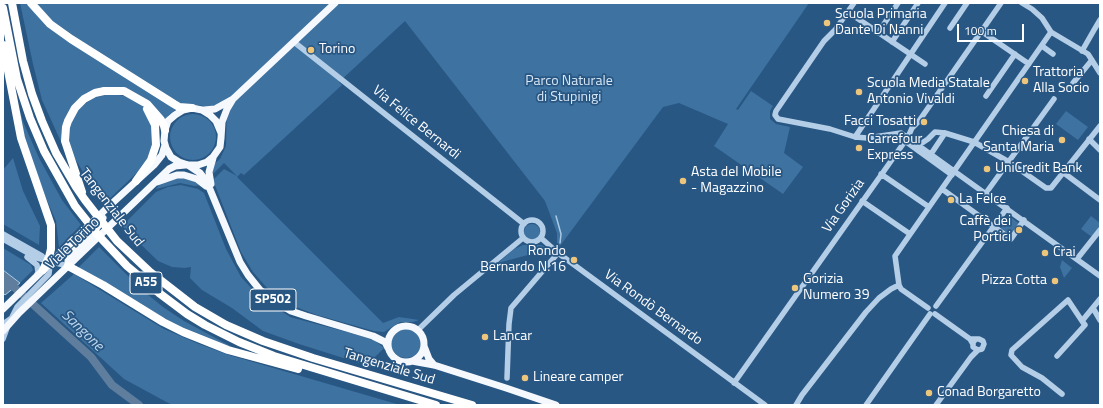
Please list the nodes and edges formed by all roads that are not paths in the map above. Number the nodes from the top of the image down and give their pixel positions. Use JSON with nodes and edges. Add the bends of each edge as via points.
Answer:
{"nodes":[{"id":1,"x":12,"y":3,"type":"edge"},
{"id":2,"x":32,"y":3,"type":"edge"},
{"id":3,"x":335,"y":3,"type":"edge"},
{"id":4,"x":854,"y":3,"type":"edge"},
{"id":5,"x":898,"y":3,"type":"edge"},
{"id":6,"x":918,"y":3,"type":"edge"},
{"id":7,"x":945,"y":3,"type":"edge"},
{"id":8,"x":967,"y":3,"type":"edge"},
{"id":9,"x":1001,"y":3,"type":"edge"},
{"id":10,"x":1022,"y":3,"type":"edge"},
{"id":11,"x":1031,"y":5,"type":"edge"},
{"id":12,"x":3,"y":8,"type":"edge"},
{"id":13,"x":848,"y":12,"type":"junction"},
{"id":14,"x":1100,"y":20,"type":"edge"},
{"id":15,"x":950,"y":28,"type":"dead end"},
{"id":16,"x":981,"y":31,"type":"junction"},
{"id":17,"x":1051,"y":32,"type":"junction"},
{"id":18,"x":878,"y":33,"type":"junction"},
{"id":19,"x":294,"y":42,"type":"junction"},
{"id":20,"x":892,"y":42,"type":"junction"},
{"id":21,"x":3,"y":45,"type":"edge"},
{"id":22,"x":1042,"y":46,"type":"junction"},
{"id":23,"x":1082,"y":51,"type":"junction"},
{"id":24,"x":911,"y":54,"type":"junction"},
{"id":25,"x":1015,"y":54,"type":"junction"},
{"id":26,"x":1053,"y":54,"type":"dead end"},
{"id":27,"x":1092,"y":60,"type":"junction"},
{"id":28,"x":925,"y":64,"type":"dead end"},
{"id":29,"x":1028,"y":64,"type":"junction"},
{"id":30,"x":1100,"y":73,"type":"edge"},
{"id":31,"x":1073,"y":83,"type":"dead end"},
{"id":32,"x":986,"y":96,"type":"dead end"},
{"id":33,"x":1054,"y":98,"type":"dead end"},
{"id":34,"x":233,"y":99,"type":"junction"},
{"id":35,"x":139,"y":100,"type":"junction"},
{"id":36,"x":192,"y":108,"type":"junction"},
{"id":37,"x":202,"y":110,"type":"junction"},
{"id":38,"x":1100,"y":126,"type":"edge"},
{"id":39,"x":165,"y":130,"type":"junction"},
{"id":40,"x":221,"y":133,"type":"junction"},
{"id":41,"x":945,"y":133,"type":"junction"},
{"id":42,"x":855,"y":137,"type":"junction"},
{"id":43,"x":906,"y":139,"type":"junction"},
{"id":44,"x":1089,"y":139,"type":"junction"},
{"id":45,"x":974,"y":142,"type":"junction"},
{"id":46,"x":165,"y":145,"type":"junction"},
{"id":47,"x":919,"y":145,"type":"junction"},
{"id":48,"x":1100,"y":150,"type":"edge"},
{"id":49,"x":931,"y":154,"type":"junction"},
{"id":50,"x":213,"y":157,"type":"junction"},
{"id":51,"x":1009,"y":162,"type":"junction"},
{"id":52,"x":187,"y":165,"type":"junction"},
{"id":53,"x":953,"y":173,"type":"junction"},
{"id":54,"x":1064,"y":173,"type":"junction"},
{"id":55,"x":881,"y":174,"type":"junction"},
{"id":56,"x":136,"y":181,"type":"junction"},
{"id":57,"x":153,"y":184,"type":"junction"},
{"id":58,"x":942,"y":189,"type":"junction"},
{"id":59,"x":212,"y":193,"type":"junction"},
{"id":60,"x":986,"y":193,"type":"junction"},
{"id":61,"x":85,"y":200,"type":"junction"},
{"id":62,"x":1100,"y":200,"type":"edge"},
{"id":63,"x":862,"y":201,"type":"junction"},
{"id":64,"x":930,"y":207,"type":"junction"},
{"id":65,"x":1007,"y":208,"type":"junction"},
{"id":66,"x":219,"y":209,"type":"junction"},
{"id":67,"x":1024,"y":220,"type":"junction"},
{"id":68,"x":524,"y":224,"type":"junction"},
{"id":69,"x":994,"y":226,"type":"junction"},
{"id":70,"x":1100,"y":230,"type":"edge"},
{"id":71,"x":87,"y":233,"type":"junction"},
{"id":72,"x":3,"y":234,"type":"edge"},
{"id":73,"x":910,"y":234,"type":"junction"},
{"id":74,"x":522,"y":238,"type":"junction"},
{"id":75,"x":541,"y":238,"type":"junction"},
{"id":76,"x":3,"y":239,"type":"edge"},
{"id":77,"x":21,"y":249,"type":"junction"},
{"id":78,"x":558,"y":253,"type":"junction"},
{"id":79,"x":47,"y":259,"type":"junction"},
{"id":80,"x":1077,"y":259,"type":"junction"},
{"id":81,"x":68,"y":266,"type":"junction"},
{"id":82,"x":43,"y":270,"type":"joint"},
{"id":83,"x":1100,"y":276,"type":"edge"},
{"id":84,"x":34,"y":280,"type":"junction"},
{"id":85,"x":899,"y":285,"type":"junction"},
{"id":86,"x":28,"y":295,"type":"junction"},
{"id":87,"x":1100,"y":299,"type":"edge"},
{"id":88,"x":936,"y":306,"type":"junction"},
{"id":89,"x":16,"y":307,"type":"junction"},
{"id":90,"x":928,"y":308,"type":"junction"},
{"id":91,"x":1093,"y":308,"type":"junction"},
{"id":92,"x":3,"y":311,"type":"edge"},
{"id":93,"x":932,"y":314,"type":"junction"},
{"id":94,"x":1100,"y":320,"type":"edge"},
{"id":95,"x":1082,"y":321,"type":"junction"},
{"id":96,"x":5,"y":327,"type":"edge"},
{"id":97,"x":418,"y":330,"type":"junction"},
{"id":98,"x":392,"y":332,"type":"junction"},
{"id":99,"x":374,"y":336,"type":"junction"},
{"id":100,"x":3,"y":339,"type":"edge"},
{"id":101,"x":424,"y":346,"type":"junction"},
{"id":102,"x":388,"y":348,"type":"junction"},
{"id":103,"x":1057,"y":356,"type":"dead end"},
{"id":104,"x":412,"y":361,"type":"junction"},
{"id":105,"x":434,"y":365,"type":"junction"},
{"id":106,"x":507,"y":378,"type":"dead end"},
{"id":107,"x":354,"y":380,"type":"junction"},
{"id":108,"x":734,"y":383,"type":"junction"},
{"id":109,"x":1062,"y":394,"type":"dead end"},
{"id":110,"x":436,"y":405,"type":"edge"},
{"id":111,"x":472,"y":405,"type":"edge"},
{"id":112,"x":556,"y":405,"type":"edge"},
{"id":113,"x":765,"y":405,"type":"edge"},
{"id":114,"x":796,"y":405,"type":"edge"},
{"id":115,"x":866,"y":405,"type":"edge"},
{"id":116,"x":936,"y":405,"type":"edge"}],
"edges":[{"from":1,"to":61,"type":"highway","name":"Tangenziale Sud","number":"A55","via":[[23,61],[42,121],[56,153]]},
{"from":2,"to":36,"type":"highway","via":[[50,24],[71,39],[174,104]]},
{"from":3,"to":19,"type":"main road"},
{"from":4,"to":13,"type":"street"},
{"from":5,"to":18,"type":"street"},
{"from":6,"to":20,"type":"street"},
{"from":7,"to":24,"type":"street"},
{"from":8,"to":15,"type":"street"},
{"from":9,"to":16,"type":"street","name":"Via Gorizia"},
{"from":10,"to":11,"type":"street"},
{"from":11,"to":17,"type":"street"},
{"from":12,"to":107,"type":"highway","name":"Tangenziale Sud","number":"A55","via":[[19,85],[44,151],[75,206],[110,248],[159,293],[216,331],[274,356]]},
{"from":13,"to":18,"type":"street"},
{"from":13,"to":42,"type":"street","via":[[824,41],[776,111],[776,116],[778,119],[830,129]]},
{"from":14,"to":23,"type":"street"},
{"from":16,"to":25,"type":"street"},
{"from":16,"to":43,"type":"street","name":"Via Gorizia"},
{"from":17,"to":22,"type":"street"},
{"from":17,"to":23,"type":"street"},
{"from":18,"to":20,"type":"street"},
{"from":19,"to":34,"type":"main road"},
{"from":19,"to":68,"type":"street","name":"Via Felice Bernardi"},
{"from":20,"to":24,"type":"street"},
{"from":21,"to":79,"type":"highway","via":[[21,138],[51,225],[51,249]]},
{"from":22,"to":26,"type":"street"},
{"from":22,"to":29,"type":"street"},
{"from":23,"to":27,"type":"street"},
{"from":24,"to":28,"type":"street"},
{"from":24,"to":42,"type":"street"},
{"from":25,"to":29,"type":"street"},
{"from":25,"to":32,"type":"street"},
{"from":27,"to":30,"type":"street"},
{"from":27,"to":31,"type":"street"},
{"from":29,"to":45,"type":"street"},
{"from":33,"to":51,"type":"street"},
{"from":34,"to":37,"type":"main road","via":[[211,111]]},
{"from":34,"to":40,"type":"main road","via":[[224,115]]},
{"from":35,"to":39,"type":"highway","via":[[147,104],[158,116]]},
{"from":35,"to":56,"type":"highway","via":[[154,120],[156,140],[151,160]]},
{"from":35,"to":61,"type":"highway","via":[[124,91],[104,91],[84,99],[71,114],[66,127],[65,141]]},
{"from":36,"to":37,"type":"main road"},
{"from":36,"to":39,"type":"main road","via":[[175,115],[168,121]]},
{"from":37,"to":40,"type":"main road","via":[[216,121]]},
{"from":38,"to":44,"type":"street"},
{"from":39,"to":46,"type":"main road"},
{"from":40,"to":50,"type":"main road","via":[[220,147]]},
{"from":41,"to":45,"type":"street"},
{"from":41,"to":47,"type":"street","via":[[935,132]]},
{"from":41,"to":49,"type":"street"},
{"from":42,"to":43,"type":"street","via":[[867,138],[901,133]]},
{"from":43,"to":47,"type":"street"},
{"from":43,"to":53,"type":"street"},
{"from":43,"to":55,"type":"street","name":"Via Gorizia"},
{"from":44,"to":48,"type":"street"},
{"from":44,"to":54,"type":"street"},
{"from":45,"to":51,"type":"street"},
{"from":45,"to":53,"type":"street"},
{"from":46,"to":52,"type":"main road","via":[[171,156]]},
{"from":46,"to":56,"type":"main road","name":"Viale Torino","via":[[162,155],[154,165]]},
{"from":47,"to":49,"type":"street"},
{"from":49,"to":53,"type":"street"},
{"from":50,"to":52,"type":"main road","via":[[198,165]]},
{"from":50,"to":66,"type":"main road","number":"SP502","via":[[209,177]]},
{"from":51,"to":54,"type":"street","via":[[1046,188],[1051,188]]},
{"from":51,"to":60,"type":"street"},
{"from":52,"to":57,"type":"main road","name":"Viale Torino","via":[[172,167]]},
{"from":52,"to":59,"type":"main road","number":"SP502","via":[[203,176]]},
{"from":53,"to":58,"type":"street"},
{"from":53,"to":60,"type":"street"},
{"from":54,"to":62,"type":"street"},
{"from":55,"to":63,"type":"street","name":"Via Gorizia"},
{"from":55,"to":64,"type":"street"},
{"from":56,"to":71,"type":"main road","name":"Viale Torino"},
{"from":57,"to":59,"type":"main road","number":"SP502","via":[[184,174],[202,181]]},
{"from":57,"to":81,"type":"main road","name":"Viale Torino"},
{"from":58,"to":64,"type":"street"},
{"from":58,"to":69,"type":"street"},
{"from":59,"to":66,"type":"main road","number":"SP502"},
{"from":60,"to":65,"type":"street"},
{"from":61,"to":111,"type":"highway","name":"Tangenziale Sud","number":"A55","via":[[117,241],[150,272],[195,307],[226,325],[285,349]]},
{"from":63,"to":73,"type":"street"},
{"from":63,"to":108,"type":"street","name":"Via Gorizia"},
{"from":64,"to":73,"type":"street"},
{"from":65,"to":67,"type":"street"},
{"from":65,"to":69,"type":"street"},
{"from":66,"to":99,"type":"main road","number":"SP502","via":[[243,268],[268,296],[299,314]]},
{"from":67,"to":69,"type":"street","via":[[1011,239]]},
{"from":67,"to":80,"type":"street"},
{"from":68,"to":74,"type":"street","via":[[521,230]]},
{"from":68,"to":75,"type":"street","via":[[528,220],[540,223],[543,230]]},
{"from":69,"to":88,"type":"street"},
{"from":70,"to":80,"type":"street"},
{"from":71,"to":79,"type":"main road","name":"Viale Torino","via":[[60,254]]},
{"from":71,"to":81,"type":"main road","via":[[70,256]]},
{"from":72,"to":79,"type":"street"},
{"from":73,"to":85,"type":"street","via":[[895,256]]},
{"from":74,"to":75,"type":"street","via":[[532,242]]},
{"from":74,"to":97,"type":"street","via":[[454,295]]},
{"from":75,"to":78,"type":"street","name":"Via Rondò Bernardo"},
{"from":76,"to":77,"type":"street"},
{"from":77,"to":79,"type":"street","via":[[37,258]]},
{"from":77,"to":84,"type":"street","via":[[38,265]]},
{"from":78,"to":106,"type":"street","via":[[511,308]]},
{"from":78,"to":108,"type":"street","name":"Via Rondò Bernardo"},
{"from":79,"to":81,"type":"street"},
{"from":79,"to":82,"type":"highway"},
{"from":79,"to":86,"type":"street","via":[[49,274]]},
{"from":80,"to":83,"type":"street"},
{"from":81,"to":86,"type":"main road","name":"Viale Torino"},
{"from":81,"to":107,"type":"highway","via":[[163,322],[207,343],[312,373]]},
{"from":82,"to":84,"type":"main road","name":"Viale Torino"},
{"from":84,"to":86,"type":"main road","name":"Viale Torino"},
{"from":85,"to":90,"type":"street","via":[[904,292]]},
{"from":85,"to":114,"type":"street","via":[[879,298],[866,312]]},
{"from":86,"to":89,"type":"main road"},
{"from":86,"to":89,"type":"main road"},
{"from":87,"to":91,"type":"street"},
{"from":88,"to":90,"type":"street","via":[[931,305]]},
{"from":88,"to":93,"type":"street","via":[[937,309]]},
{"from":89,"to":92,"type":"main road"},
{"from":89,"to":96,"type":"main road"},
{"from":89,"to":96,"type":"street"},
{"from":90,"to":93,"type":"street","via":[[928,312]]},
{"from":91,"to":94,"type":"street"},
{"from":91,"to":95,"type":"street"},
{"from":93,"to":115,"type":"street"},
{"from":93,"to":116,"type":"street","via":[[974,344],[971,357]]},
{"from":95,"to":103,"type":"street","via":[[1085,325]]},
{"from":95,"to":109,"type":"street","via":[[1068,300],[1012,350],[1012,356],[1022,366]]},
{"from":96,"to":100,"type":"street"},
{"from":97,"to":98,"type":"main road","number":"SP502","via":[[407,325]]},
{"from":97,"to":101,"type":"main road","via":[[423,337]]},
{"from":98,"to":99,"type":"main road","number":"SP502"},
{"from":98,"to":102,"type":"main road","via":[[388,339]]},
{"from":99,"to":102,"type":"main road","number":"SP502","via":[[385,342]]},
{"from":101,"to":104,"type":"main road","via":[[420,356]]},
{"from":101,"to":105,"type":"main road"},
{"from":102,"to":104,"type":"main road","number":"SP502","via":[[395,359]]},
{"from":104,"to":105,"type":"main road","number":"SP502"},
{"from":105,"to":112,"type":"main road","number":"SP502"},
{"from":107,"to":110,"type":"highway","name":"Tangenziale Sud","number":"A55"},
{"from":108,"to":113,"type":"street","name":"Via Rondò Bernardo"}]}
